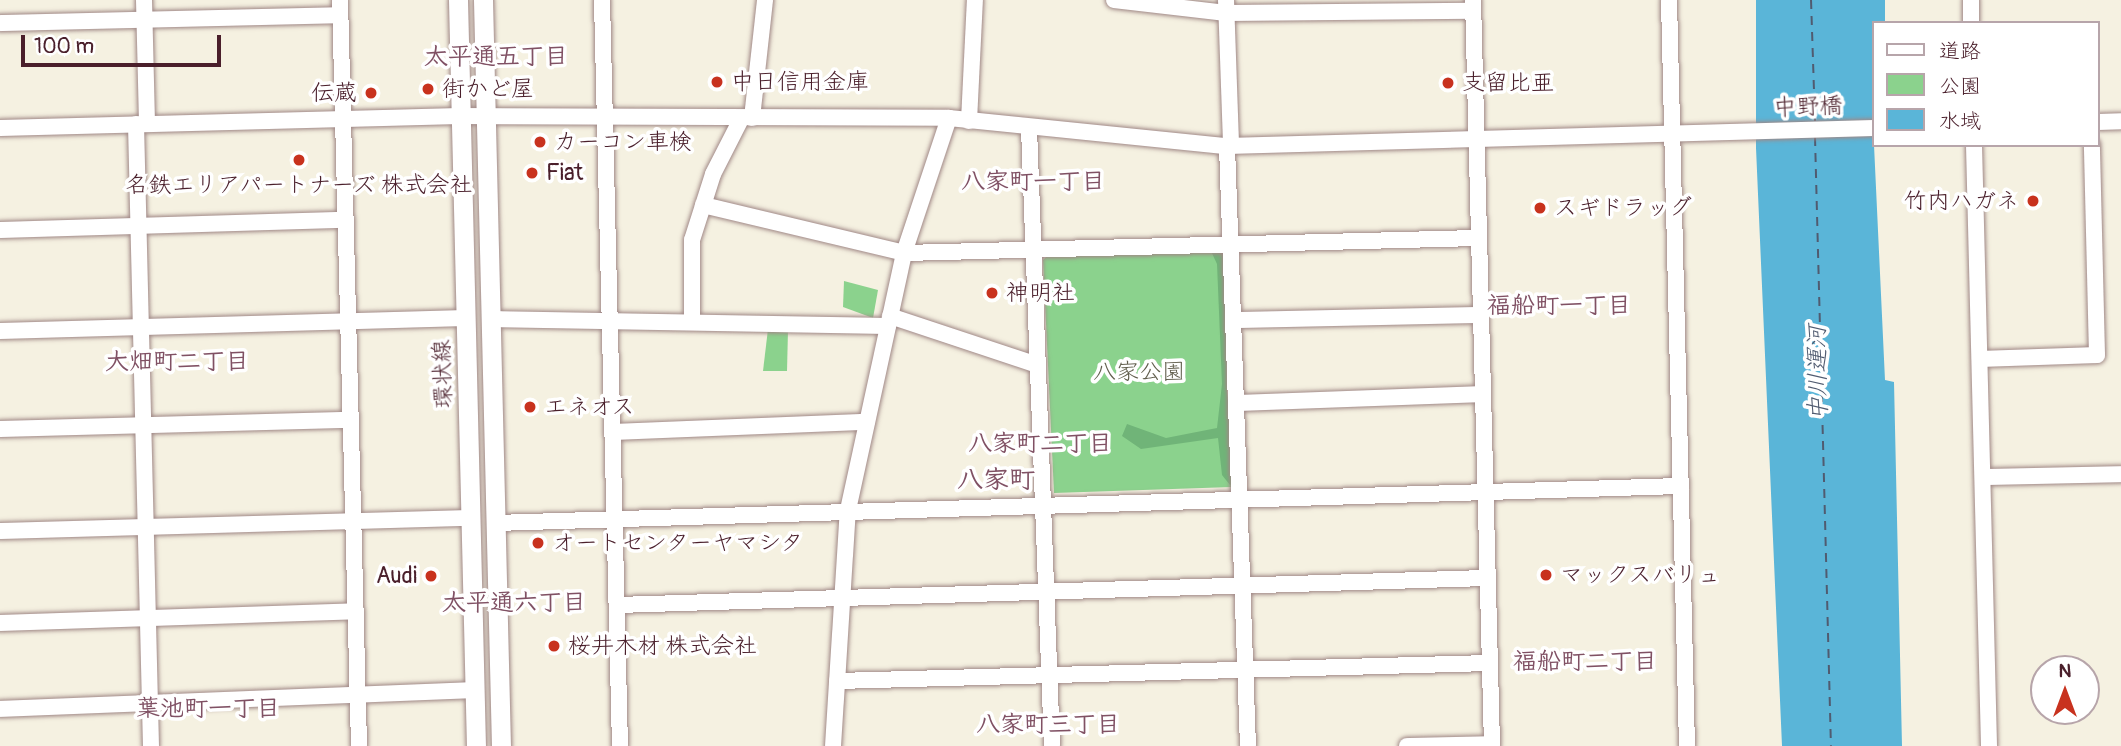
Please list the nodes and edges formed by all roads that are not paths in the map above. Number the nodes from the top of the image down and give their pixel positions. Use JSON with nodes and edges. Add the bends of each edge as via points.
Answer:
{"nodes":[{"id":1,"x":144,"y":0,"type":"edge"},
{"id":2,"x":458,"y":0,"type":"edge"},
{"id":3,"x":482,"y":0,"type":"edge"},
{"id":4,"x":602,"y":0,"type":"edge"},
{"id":5,"x":765,"y":0,"type":"edge"},
{"id":6,"x":975,"y":0,"type":"edge"},
{"id":7,"x":1114,"y":0,"type":"edge"},
{"id":8,"x":1669,"y":0,"type":"edge"},
{"id":9,"x":1971,"y":0,"type":"edge"},
{"id":10,"x":1473,"y":6,"type":"edge"},
{"id":11,"x":340,"y":7,"type":"edge"},
{"id":12,"x":1226,"y":7,"type":"edge"},
{"id":13,"x":144,"y":19,"type":"junction"},
{"id":14,"x":1971,"y":21,"type":"edge"},
{"id":15,"x":0,"y":23,"type":"edge"},
{"id":16,"x":460,"y":116,"type":"junction"},
{"id":17,"x":485,"y":117,"type":"junction"},
{"id":18,"x":343,"y":118,"type":"junction"},
{"id":19,"x":605,"y":118,"type":"junction"},
{"id":20,"x":949,"y":118,"type":"junction"},
{"id":21,"x":746,"y":119,"type":"junction"},
{"id":22,"x":969,"y":121,"type":"junction"},
{"id":23,"x":2121,"y":121,"type":"edge"},
{"id":24,"x":2100,"y":122,"type":"edge"},
{"id":25,"x":141,"y":124,"type":"junction"},
{"id":26,"x":0,"y":128,"type":"edge"},
{"id":27,"x":1029,"y":128,"type":"junction"},
{"id":28,"x":1872,"y":128,"type":"edge"},
{"id":29,"x":1673,"y":134,"type":"junction"},
{"id":30,"x":1476,"y":139,"type":"junction"},
{"id":31,"x":1229,"y":146,"type":"junction"},
{"id":32,"x":1974,"y":147,"type":"edge"},
{"id":33,"x":2092,"y":147,"type":"edge"},
{"id":34,"x":703,"y":205,"type":"junction"},
{"id":35,"x":345,"y":220,"type":"junction"},
{"id":36,"x":139,"y":226,"type":"junction"},
{"id":37,"x":0,"y":230,"type":"edge"},
{"id":38,"x":1478,"y":238,"type":"junction"},
{"id":39,"x":1232,"y":246,"type":"junction"},
{"id":40,"x":1033,"y":250,"type":"junction"},
{"id":41,"x":904,"y":253,"type":"junction"},
{"id":42,"x":1480,"y":315,"type":"junction"},
{"id":43,"x":466,"y":318,"type":"junction"},
{"id":44,"x":490,"y":319,"type":"junction"},
{"id":45,"x":609,"y":319,"type":"junction"},
{"id":46,"x":1235,"y":320,"type":"junction"},
{"id":47,"x":348,"y":321,"type":"junction"},
{"id":48,"x":889,"y":321,"type":"junction"},
{"id":49,"x":692,"y":322,"type":"junction"},
{"id":50,"x":141,"y":327,"type":"junction"},
{"id":51,"x":0,"y":331,"type":"edge"},
{"id":52,"x":1980,"y":359,"type":"junction"},
{"id":53,"x":1037,"y":365,"type":"junction"},
{"id":54,"x":1483,"y":394,"type":"junction"},
{"id":55,"x":1239,"y":403,"type":"junction"},
{"id":56,"x":351,"y":420,"type":"junction"},
{"id":57,"x":867,"y":422,"type":"junction"},
{"id":58,"x":144,"y":425,"type":"junction"},
{"id":59,"x":0,"y":429,"type":"edge"},
{"id":60,"x":613,"y":432,"type":"junction"},
{"id":61,"x":2121,"y":474,"type":"edge"},
{"id":62,"x":1983,"y":477,"type":"junction"},
{"id":63,"x":1681,"y":486,"type":"junction"},
{"id":64,"x":1485,"y":492,"type":"junction"},
{"id":65,"x":1243,"y":499,"type":"junction"},
{"id":66,"x":1043,"y":506,"type":"junction"},
{"id":67,"x":848,"y":510,"type":"junction"},
{"id":68,"x":471,"y":518,"type":"junction"},
{"id":69,"x":615,"y":519,"type":"junction"},
{"id":70,"x":354,"y":521,"type":"junction"},
{"id":71,"x":495,"y":523,"type":"junction"},
{"id":72,"x":147,"y":527,"type":"junction"},
{"id":73,"x":0,"y":531,"type":"edge"},
{"id":74,"x":1488,"y":578,"type":"junction"},
{"id":75,"x":1244,"y":585,"type":"junction"},
{"id":76,"x":1046,"y":590,"type":"junction"},
{"id":77,"x":843,"y":597,"type":"junction"},
{"id":78,"x":617,"y":605,"type":"junction"},
{"id":79,"x":356,"y":611,"type":"junction"},
{"id":80,"x":149,"y":618,"type":"junction"},
{"id":81,"x":0,"y":623,"type":"edge"},
{"id":82,"x":1490,"y":663,"type":"junction"},
{"id":83,"x":1245,"y":670,"type":"junction"},
{"id":84,"x":1049,"y":675,"type":"junction"},
{"id":85,"x":837,"y":681,"type":"junction"},
{"id":86,"x":474,"y":690,"type":"junction"},
{"id":87,"x":358,"y":695,"type":"junction"},
{"id":88,"x":150,"y":703,"type":"junction"},
{"id":89,"x":0,"y":709,"type":"edge"},
{"id":90,"x":1492,"y":745,"type":"edge"},
{"id":91,"x":151,"y":746,"type":"edge"},
{"id":92,"x":359,"y":746,"type":"edge"},
{"id":93,"x":476,"y":746,"type":"edge"},
{"id":94,"x":501,"y":746,"type":"edge"},
{"id":95,"x":620,"y":746,"type":"edge"},
{"id":96,"x":833,"y":746,"type":"edge"},
{"id":97,"x":1052,"y":746,"type":"edge"},
{"id":98,"x":1248,"y":746,"type":"edge"},
{"id":99,"x":1407,"y":746,"type":"edge"},
{"id":100,"x":1687,"y":746,"type":"edge"},
{"id":101,"x":1989,"y":746,"type":"edge"}],
"edges":[{"from":1,"to":13,"type":"street"},
{"from":2,"to":16,"type":"main road","name":"環状線"},
{"from":3,"to":17,"type":"main road"},
{"from":4,"to":19,"type":"street"},
{"from":5,"to":21,"type":"street"},
{"from":6,"to":22,"type":"street"},
{"from":7,"to":12,"type":"street"},
{"from":8,"to":29,"type":"street"},
{"from":9,"to":14,"type":"street"},
{"from":10,"to":12,"type":"street"},
{"from":10,"to":30,"type":"street"},
{"from":11,"to":13,"type":"street"},
{"from":11,"to":18,"type":"street"},
{"from":12,"to":31,"type":"street"},
{"from":13,"to":15,"type":"street"},
{"from":13,"to":25,"type":"street"},
{"from":16,"to":17,"type":"street","name":"中野橋"},
{"from":16,"to":18,"type":"street","name":"中野橋"},
{"from":16,"to":43,"type":"main road","name":"環状線"},
{"from":17,"to":19,"type":"street","name":"中野橋"},
{"from":17,"to":44,"type":"main road"},
{"from":18,"to":25,"type":"street","name":"中野橋"},
{"from":18,"to":35,"type":"street"},
{"from":19,"to":21,"type":"street","name":"中野橋"},
{"from":19,"to":45,"type":"street"},
{"from":20,"to":21,"type":"street","name":"中野橋"},
{"from":20,"to":22,"type":"street","name":"中野橋"},
{"from":20,"to":41,"type":"street"},
{"from":21,"to":34,"type":"street"},
{"from":22,"to":27,"type":"street","name":"中野橋"},
{"from":23,"to":24,"type":"street"},
{"from":25,"to":26,"type":"street","name":"中野橋"},
{"from":25,"to":36,"type":"street"},
{"from":27,"to":31,"type":"street","name":"中野橋"},
{"from":27,"to":40,"type":"street"},
{"from":28,"to":29,"type":"street","name":"中野橋"},
{"from":29,"to":30,"type":"street","name":"中野橋"},
{"from":29,"to":63,"type":"street"},
{"from":30,"to":31,"type":"street","name":"中野橋"},
{"from":30,"to":38,"type":"street"},
{"from":31,"to":39,"type":"street"},
{"from":32,"to":52,"type":"street"},
{"from":33,"to":52,"type":"street","via":[[2098,355]]},
{"from":34,"to":41,"type":"street"},
{"from":34,"to":49,"type":"street","via":[[692,240]]},
{"from":35,"to":36,"type":"street"},
{"from":35,"to":47,"type":"street"},
{"from":36,"to":37,"type":"street"},
{"from":36,"to":50,"type":"street"},
{"from":38,"to":39,"type":"street"},
{"from":38,"to":42,"type":"street"},
{"from":39,"to":40,"type":"street"},
{"from":39,"to":46,"type":"street"},
{"from":40,"to":41,"type":"street"},
{"from":40,"to":53,"type":"street"},
{"from":41,"to":48,"type":"street"},
{"from":42,"to":46,"type":"street"},
{"from":42,"to":54,"type":"street"},
{"from":43,"to":47,"type":"street"},
{"from":43,"to":68,"type":"main road","name":"環状線"},
{"from":44,"to":45,"type":"street"},
{"from":44,"to":71,"type":"main road"},
{"from":45,"to":49,"type":"street"},
{"from":45,"to":60,"type":"street"},
{"from":46,"to":55,"type":"street"},
{"from":47,"to":50,"type":"street"},
{"from":47,"to":56,"type":"street"},
{"from":48,"to":49,"type":"street"},
{"from":48,"to":53,"type":"street"},
{"from":48,"to":57,"type":"street"},
{"from":50,"to":51,"type":"street"},
{"from":50,"to":58,"type":"street"},
{"from":52,"to":62,"type":"street"},
{"from":53,"to":66,"type":"street"},
{"from":54,"to":55,"type":"street"},
{"from":54,"to":64,"type":"street"},
{"from":55,"to":65,"type":"street"},
{"from":56,"to":58,"type":"street"},
{"from":56,"to":70,"type":"street"},
{"from":57,"to":60,"type":"street"},
{"from":57,"to":67,"type":"street"},
{"from":58,"to":59,"type":"street"},
{"from":58,"to":72,"type":"street"},
{"from":60,"to":69,"type":"street"},
{"from":61,"to":62,"type":"street"},
{"from":62,"to":101,"type":"street"},
{"from":63,"to":64,"type":"street"},
{"from":63,"to":100,"type":"street"},
{"from":64,"to":65,"type":"street"},
{"from":64,"to":74,"type":"street"},
{"from":65,"to":66,"type":"street"},
{"from":65,"to":75,"type":"street"},
{"from":66,"to":67,"type":"street"},
{"from":66,"to":76,"type":"street"},
{"from":67,"to":69,"type":"street"},
{"from":67,"to":77,"type":"street"},
{"from":68,"to":70,"type":"street"},
{"from":68,"to":86,"type":"main road","name":"環状線"},
{"from":69,"to":71,"type":"street"},
{"from":69,"to":78,"type":"street"},
{"from":70,"to":72,"type":"street"},
{"from":70,"to":79,"type":"street"},
{"from":71,"to":94,"type":"main road"},
{"from":72,"to":73,"type":"street"},
{"from":72,"to":80,"type":"street"},
{"from":74,"to":75,"type":"street"},
{"from":74,"to":82,"type":"street"},
{"from":75,"to":76,"type":"street"},
{"from":75,"to":83,"type":"street"},
{"from":76,"to":77,"type":"street"},
{"from":76,"to":84,"type":"street"},
{"from":77,"to":78,"type":"street"},
{"from":77,"to":85,"type":"street"},
{"from":78,"to":95,"type":"street"},
{"from":79,"to":80,"type":"street"},
{"from":79,"to":87,"type":"street"},
{"from":80,"to":81,"type":"street"},
{"from":80,"to":88,"type":"street"},
{"from":82,"to":83,"type":"street"},
{"from":82,"to":90,"type":"street"},
{"from":83,"to":84,"type":"street"},
{"from":83,"to":98,"type":"street"},
{"from":84,"to":85,"type":"street"},
{"from":84,"to":97,"type":"street"},
{"from":85,"to":96,"type":"street"},
{"from":86,"to":87,"type":"street"},
{"from":86,"to":93,"type":"main road","name":"環状線"},
{"from":87,"to":88,"type":"street"},
{"from":87,"to":92,"type":"street"},
{"from":88,"to":89,"type":"street"},
{"from":88,"to":91,"type":"street"},
{"from":90,"to":99,"type":"street"}]}
